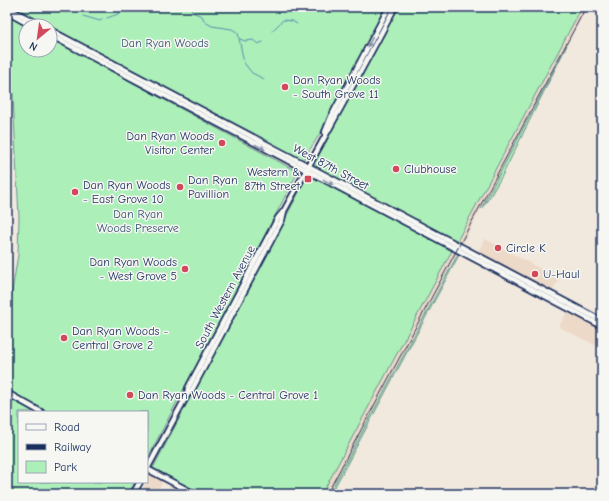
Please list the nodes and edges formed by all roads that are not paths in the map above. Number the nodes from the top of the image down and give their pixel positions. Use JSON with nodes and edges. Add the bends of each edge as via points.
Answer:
{"nodes":[{"id":1,"x":389,"y":7,"type":"edge"},
{"id":2,"x":395,"y":7,"type":"edge"},
{"id":3,"x":7,"y":8,"type":"edge"},
{"id":4,"x":7,"y":12,"type":"edge"},
{"id":5,"x":18,"y":18,"type":"edge"},
{"id":6,"x":27,"y":18,"type":"edge"},
{"id":7,"x":58,"y":34,"type":"edge"},
{"id":8,"x":58,"y":39,"type":"edge"},
{"id":9,"x":322,"y":139,"type":"junction"},
{"id":10,"x":307,"y":168,"type":"junction"},
{"id":11,"x":502,"y":271,"type":"junction"},
{"id":12,"x":602,"y":321,"type":"edge"},
{"id":13,"x":602,"y":326,"type":"edge"},
{"id":14,"x":8,"y":394,"type":"edge"},
{"id":15,"x":39,"y":411,"type":"edge"},
{"id":16,"x":148,"y":467,"type":"edge"},
{"id":17,"x":148,"y":470,"type":"edge"},
{"id":18,"x":140,"y":483,"type":"edge"},
{"id":19,"x":134,"y":494,"type":"edge"},
{"id":20,"x":195,"y":494,"type":"edge"}],
"edges":[{"from":1,"to":9,"type":"main road","name":"South Western Avenue","one_way":true},
{"from":2,"to":9,"type":"main road","name":"South Western Avenue","via":[[336,119]]},
{"from":3,"to":6,"type":"main road"},
{"from":4,"to":5,"type":"main road"},
{"from":7,"to":10,"type":"main road","name":"West 87th Street"},
{"from":8,"to":10,"type":"main road","name":"West 87th Street","one_way":true},
{"from":9,"to":10,"type":"main road","name":"South Western Avenue"},
{"from":10,"to":11,"type":"main road","name":"West 87th Street"},
{"from":10,"to":16,"type":"main road","name":"South Western Avenue","via":[[278,218]]},
{"from":11,"to":12,"type":"main road","name":"West 87th Street"},
{"from":11,"to":13,"type":"main road","name":"West 87th Street"},
{"from":14,"to":15,"type":"main road"},
{"from":17,"to":20,"type":"main road"},
{"from":18,"to":19,"type":"main road"}]}
